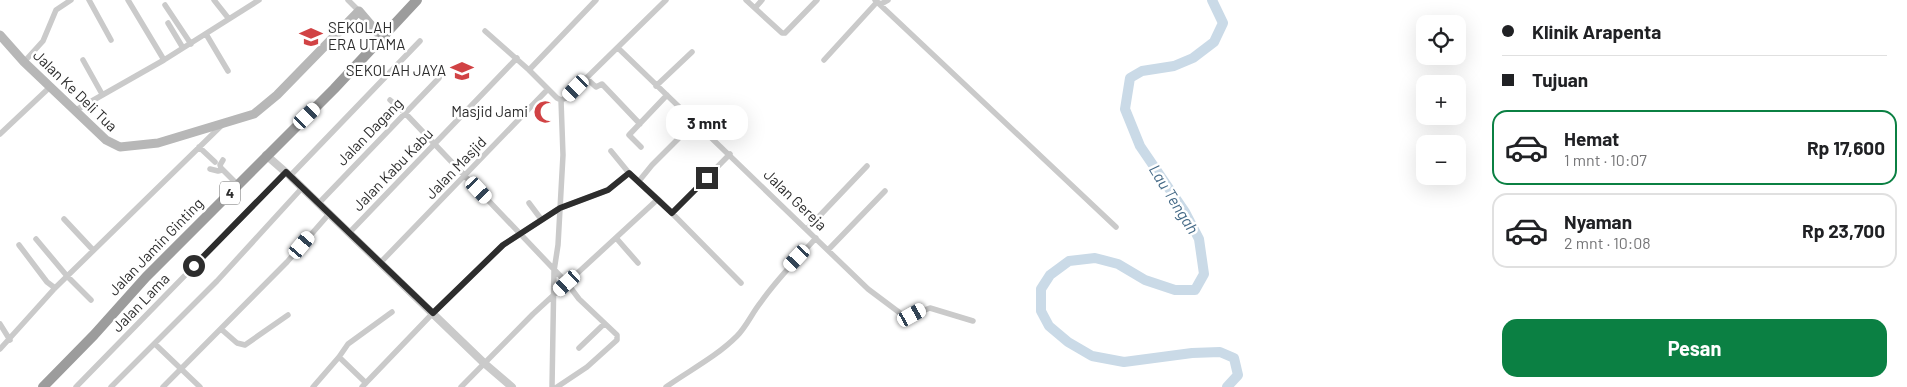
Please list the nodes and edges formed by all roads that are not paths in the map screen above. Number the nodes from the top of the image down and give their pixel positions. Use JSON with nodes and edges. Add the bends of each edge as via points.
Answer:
{"nodes":[{"id":1,"x":70,"y":0,"type":"edge"},
{"id":2,"x":89,"y":0,"type":"edge"},
{"id":3,"x":128,"y":0,"type":"edge"},
{"id":4,"x":214,"y":0,"type":"edge"},
{"id":5,"x":259,"y":0,"type":"edge"},
{"id":6,"x":348,"y":0,"type":"edge"},
{"id":7,"x":417,"y":0,"type":"edge"},
{"id":8,"x":596,"y":0,"type":"edge"},
{"id":9,"x":666,"y":0,"type":"edge"},
{"id":10,"x":746,"y":0,"type":"edge"},
{"id":11,"x":762,"y":0,"type":"edge"},
{"id":12,"x":817,"y":0,"type":"edge"},
{"id":13,"x":888,"y":0,"type":"edge"},
{"id":14,"x":876,"y":1,"type":"edge"},
{"id":15,"x":165,"y":5,"type":"dead end"},
{"id":16,"x":755,"y":8,"type":"junction"},
{"id":17,"x":359,"y":12,"type":"junction"},
{"id":18,"x":229,"y":19,"type":"junction"},
{"id":19,"x":168,"y":23,"type":"dead end"},
{"id":20,"x":484,"y":31,"type":"dead end"},
{"id":21,"x":206,"y":34,"type":"junction"},
{"id":22,"x":0,"y":35,"type":"edge"},
{"id":23,"x":382,"y":38,"type":"junction"},
{"id":24,"x":111,"y":40,"type":"dead end"},
{"id":25,"x":420,"y":41,"type":"dead end"},
{"id":26,"x":191,"y":44,"type":"junction"},
{"id":27,"x":183,"y":48,"type":"junction"},
{"id":28,"x":618,"y":48,"type":"junction"},
{"id":29,"x":692,"y":52,"type":"dead end"},
{"id":30,"x":516,"y":58,"type":"junction"},
{"id":31,"x":83,"y":60,"type":"dead end"},
{"id":32,"x":164,"y":60,"type":"junction"},
{"id":33,"x":824,"y":60,"type":"dead end"},
{"id":34,"x":24,"y":62,"type":"junction"},
{"id":35,"x":529,"y":70,"type":"junction"},
{"id":36,"x":228,"y":72,"type":"dead end"},
{"id":37,"x":439,"y":78,"type":"dead end"},
{"id":38,"x":586,"y":78,"type":"junction"},
{"id":39,"x":50,"y":86,"type":"junction"},
{"id":40,"x":656,"y":86,"type":"junction"},
{"id":41,"x":548,"y":89,"type":"junction"},
{"id":42,"x":102,"y":94,"type":"junction"},
{"id":43,"x":666,"y":95,"type":"junction"},
{"id":44,"x":390,"y":100,"type":"dead end"},
{"id":45,"x":561,"y":100,"type":"junction"},
{"id":46,"x":76,"y":110,"type":"junction"},
{"id":47,"x":737,"y":112,"type":"dead end"},
{"id":48,"x":405,"y":113,"type":"junction"},
{"id":49,"x":695,"y":122,"type":"junction"},
{"id":50,"x":640,"y":124,"type":"junction"},
{"id":51,"x":222,"y":125,"type":"junction"},
{"id":52,"x":0,"y":134,"type":"edge"},
{"id":53,"x":712,"y":138,"type":"junction"},
{"id":54,"x":435,"y":146,"type":"junction"},
{"id":55,"x":199,"y":147,"type":"junction"},
{"id":56,"x":640,"y":147,"type":"dead end"},
{"id":57,"x":611,"y":151,"type":"dead end"},
{"id":58,"x":730,"y":154,"type":"junction"},
{"id":59,"x":266,"y":155,"type":"junction"},
{"id":60,"x":224,"y":160,"type":"dead end"},
{"id":61,"x":215,"y":162,"type":"dead end"},
{"id":62,"x":867,"y":166,"type":"dead end"},
{"id":63,"x":210,"y":169,"type":"dead end"},
{"id":64,"x":222,"y":170,"type":"junction"},
{"id":65,"x":629,"y":173,"type":"junction"},
{"id":66,"x":288,"y":174,"type":"junction"},
{"id":67,"x":465,"y":176,"type":"junction"},
{"id":68,"x":639,"y":181,"type":"junction"},
{"id":69,"x":238,"y":185,"type":"junction"},
{"id":70,"x":302,"y":188,"type":"junction"},
{"id":71,"x":885,"y":191,"type":"dead end"},
{"id":72,"x":658,"y":199,"type":"junction"},
{"id":73,"x":529,"y":203,"type":"dead end"},
{"id":74,"x":318,"y":204,"type":"junction"},
{"id":75,"x":560,"y":208,"type":"junction"},
{"id":76,"x":672,"y":213,"type":"junction"},
{"id":77,"x":328,"y":214,"type":"junction"},
{"id":78,"x":64,"y":219,"type":"dead end"},
{"id":79,"x":541,"y":219,"type":"junction"},
{"id":80,"x":1116,"y":227,"type":"dead end"},
{"id":81,"x":807,"y":229,"type":"junction"},
{"id":82,"x":350,"y":233,"type":"junction"},
{"id":83,"x":520,"y":234,"type":"junction"},
{"id":84,"x":617,"y":238,"type":"junction"},
{"id":85,"x":816,"y":238,"type":"junction"},
{"id":86,"x":36,"y":239,"type":"dead end"},
{"id":87,"x":19,"y":244,"type":"dead end"},
{"id":88,"x":93,"y":250,"type":"junction"},
{"id":89,"x":828,"y":250,"type":"junction"},
{"id":90,"x":381,"y":262,"type":"junction"},
{"id":91,"x":638,"y":263,"type":"dead end"},
{"id":92,"x":554,"y":271,"type":"junction"},
{"id":93,"x":67,"y":276,"type":"junction"},
{"id":94,"x":567,"y":283,"type":"junction"},
{"id":95,"x":741,"y":283,"type":"dead end"},
{"id":96,"x":56,"y":288,"type":"junction"},
{"id":97,"x":554,"y":295,"type":"junction"},
{"id":98,"x":91,"y":300,"type":"dead end"},
{"id":99,"x":392,"y":312,"type":"dead end"},
{"id":100,"x":433,"y":313,"type":"junction"},
{"id":101,"x":288,"y":315,"type":"dead end"},
{"id":102,"x":973,"y":321,"type":"dead end"},
{"id":103,"x":0,"y":324,"type":"edge"},
{"id":104,"x":604,"y":324,"type":"junction"},
{"id":105,"x":221,"y":329,"type":"junction"},
{"id":106,"x":10,"y":340,"type":"junction"},
{"id":107,"x":155,"y":344,"type":"junction"},
{"id":108,"x":579,"y":348,"type":"dead end"},
{"id":109,"x":0,"y":349,"type":"edge"},
{"id":110,"x":339,"y":357,"type":"junction"},
{"id":111,"x":484,"y":363,"type":"junction"},
{"id":112,"x":182,"y":370,"type":"junction"},
{"id":113,"x":364,"y":385,"type":"edge"},
{"id":114,"x":43,"y":387,"type":"edge"},
{"id":115,"x":76,"y":387,"type":"edge"},
{"id":116,"x":111,"y":387,"type":"edge"},
{"id":117,"x":163,"y":387,"type":"edge"},
{"id":118,"x":200,"y":387,"type":"edge"},
{"id":119,"x":313,"y":387,"type":"edge"},
{"id":120,"x":461,"y":387,"type":"edge"},
{"id":121,"x":512,"y":387,"type":"edge"},
{"id":122,"x":552,"y":387,"type":"edge"},
{"id":123,"x":557,"y":387,"type":"edge"},
{"id":124,"x":666,"y":387,"type":"edge"}],
"edges":[{"from":1,"to":34,"type":"street","via":[[56,10],[44,38]]},
{"from":2,"to":24,"type":"street"},
{"from":3,"to":32,"type":"street"},
{"from":4,"to":18,"type":"street"},
{"from":5,"to":18,"type":"street"},
{"from":6,"to":17,"type":"street"},
{"from":7,"to":23,"type":"highway","name":"Jalan Jamin Ginting","number":"4"},
{"from":8,"to":35,"type":"street"},
{"from":9,"to":28,"type":"street"},
{"from":10,"to":16,"type":"street"},
{"from":11,"to":16,"type":"street"},
{"from":12,"to":16,"type":"street","via":[[784,33]]},
{"from":13,"to":14,"type":"street","via":[[881,4]]},
{"from":14,"to":33,"type":"street"},
{"from":14,"to":80,"type":"street"},
{"from":15,"to":26,"type":"street"},
{"from":17,"to":23,"type":"main road"},
{"from":17,"to":51,"type":"main road","name":"Jalan Ke Deli Tua","via":[[259,111]]},
{"from":18,"to":21,"type":"street"},
{"from":19,"to":27,"type":"street"},
{"from":20,"to":30,"type":"street"},
{"from":21,"to":26,"type":"street"},
{"from":21,"to":36,"type":"street"},
{"from":22,"to":34,"type":"main road","name":"Jalan Ke Deli Tua"},
{"from":23,"to":59,"type":"highway","name":"Jalan Jamin Ginting","number":"4"},
{"from":25,"to":66,"type":"street","name":"Jalan Lama"},
{"from":26,"to":27,"type":"street"},
{"from":27,"to":32,"type":"street"},
{"from":28,"to":38,"type":"street"},
{"from":28,"to":40,"type":"street","name":"Jalan Gereja"},
{"from":29,"to":40,"type":"street"},
{"from":30,"to":35,"type":"street"},
{"from":30,"to":54,"type":"street","name":"Jalan Kabu Kabu"},
{"from":31,"to":42,"type":"street"},
{"from":32,"to":42,"type":"street"},
{"from":34,"to":39,"type":"main road","name":"Jalan Ke Deli Tua"},
{"from":35,"to":41,"type":"street"},
{"from":37,"to":48,"type":"street","name":"Jalan Dagang"},
{"from":38,"to":45,"type":"street"},
{"from":38,"to":50,"type":"street","via":[[596,87],[602,84]]},
{"from":39,"to":46,"type":"main road","name":"Jalan Ke Deli Tua"},
{"from":39,"to":52,"type":"street"},
{"from":40,"to":43,"type":"street","name":"Jalan Gereja"},
{"from":41,"to":45,"type":"street"},
{"from":41,"to":67,"type":"street","name":"Jalan Masjid"},
{"from":42,"to":46,"type":"street"},
{"from":43,"to":49,"type":"street","name":"Jalan Gereja"},
{"from":43,"to":50,"type":"street"},
{"from":44,"to":48,"type":"street"},
{"from":45,"to":75,"type":"street","via":[[563,155]]},
{"from":46,"to":51,"type":"main road","name":"Jalan Ke Deli Tua","via":[[106,140],[120,147],[158,143]]},
{"from":47,"to":53,"type":"street"},
{"from":48,"to":54,"type":"street"},
{"from":48,"to":74,"type":"street","name":"Jalan Dagang"},
{"from":49,"to":53,"type":"street","name":"Jalan Gereja"},
{"from":49,"to":68,"type":"street"},
{"from":50,"to":56,"type":"street","via":[[629,135]]},
{"from":51,"to":55,"type":"street"},
{"from":53,"to":58,"type":"street","name":"Jalan Gereja"},
{"from":54,"to":67,"type":"street"},
{"from":54,"to":82,"type":"street","name":"Jalan Kabu Kabu"},
{"from":55,"to":61,"type":"street"},
{"from":55,"to":88,"type":"street"},
{"from":57,"to":65,"type":"street"},
{"from":58,"to":76,"type":"street"},
{"from":58,"to":81,"type":"street","name":"Jalan Gereja"},
{"from":59,"to":66,"type":"street"},
{"from":59,"to":69,"type":"highway","name":"Jalan Jamin Ginting","number":"4"},
{"from":60,"to":64,"type":"street","via":[[220,165]]},
{"from":62,"to":81,"type":"street"},
{"from":63,"to":64,"type":"street"},
{"from":64,"to":69,"type":"street"},
{"from":65,"to":68,"type":"street"},
{"from":65,"to":75,"type":"street","via":[[608,190]]},
{"from":66,"to":70,"type":"street"},
{"from":66,"to":115,"type":"street","name":"Jalan Lama"},
{"from":67,"to":83,"type":"street"},
{"from":67,"to":90,"type":"street","name":"Jalan Masjid"},
{"from":68,"to":72,"type":"street"},
{"from":69,"to":114,"type":"highway","name":"Jalan Jamin Ginting","number":"4"},
{"from":70,"to":74,"type":"street"},
{"from":70,"to":107,"type":"street"},
{"from":71,"to":89,"type":"street"},
{"from":72,"to":76,"type":"street"},
{"from":72,"to":84,"type":"street"},
{"from":73,"to":79,"type":"street"},
{"from":74,"to":77,"type":"street"},
{"from":75,"to":79,"type":"street"},
{"from":75,"to":92,"type":"street"},
{"from":76,"to":95,"type":"street"},
{"from":77,"to":82,"type":"street"},
{"from":77,"to":105,"type":"street","via":[[287,262]]},
{"from":78,"to":88,"type":"street"},
{"from":79,"to":83,"type":"street"},
{"from":81,"to":85,"type":"street","name":"Jalan Gereja"},
{"from":82,"to":90,"type":"street"},
{"from":83,"to":92,"type":"street"},
{"from":83,"to":100,"type":"street","via":[[497,250]]},
{"from":84,"to":91,"type":"street"},
{"from":84,"to":94,"type":"street"},
{"from":85,"to":89,"type":"street","name":"Jalan Gereja"},
{"from":85,"to":124,"type":"street","via":[[759,303],[737,336],[714,356]]},
{"from":86,"to":93,"type":"street"},
{"from":87,"to":96,"type":"street","via":[[47,282]]},
{"from":88,"to":93,"type":"street"},
{"from":89,"to":102,"type":"street","name":"Jalan Gereja","via":[[868,289],[904,316],[930,308]]},
{"from":90,"to":100,"type":"street"},
{"from":92,"to":94,"type":"street"},
{"from":92,"to":97,"type":"street"},
{"from":93,"to":96,"type":"street"},
{"from":93,"to":98,"type":"street"},
{"from":94,"to":97,"type":"street"},
{"from":94,"to":104,"type":"street"},
{"from":96,"to":106,"type":"street"},
{"from":97,"to":111,"type":"street"},
{"from":97,"to":122,"type":"street"},
{"from":99,"to":110,"type":"street","via":[[350,342]]},
{"from":100,"to":111,"type":"street"},
{"from":100,"to":113,"type":"street"},
{"from":101,"to":105,"type":"street","via":[[245,345],[237,343]]},
{"from":103,"to":106,"type":"street"},
{"from":104,"to":108,"type":"street"},
{"from":104,"to":123,"type":"street","via":[[616,334],[617,340],[587,367]]},
{"from":105,"to":112,"type":"street"},
{"from":106,"to":109,"type":"street"},
{"from":107,"to":112,"type":"street"},
{"from":107,"to":116,"type":"street"},
{"from":110,"to":113,"type":"street"},
{"from":110,"to":119,"type":"street"},
{"from":111,"to":120,"type":"street"},
{"from":111,"to":121,"type":"street"},
{"from":112,"to":117,"type":"street"},
{"from":112,"to":118,"type":"street"}]}
